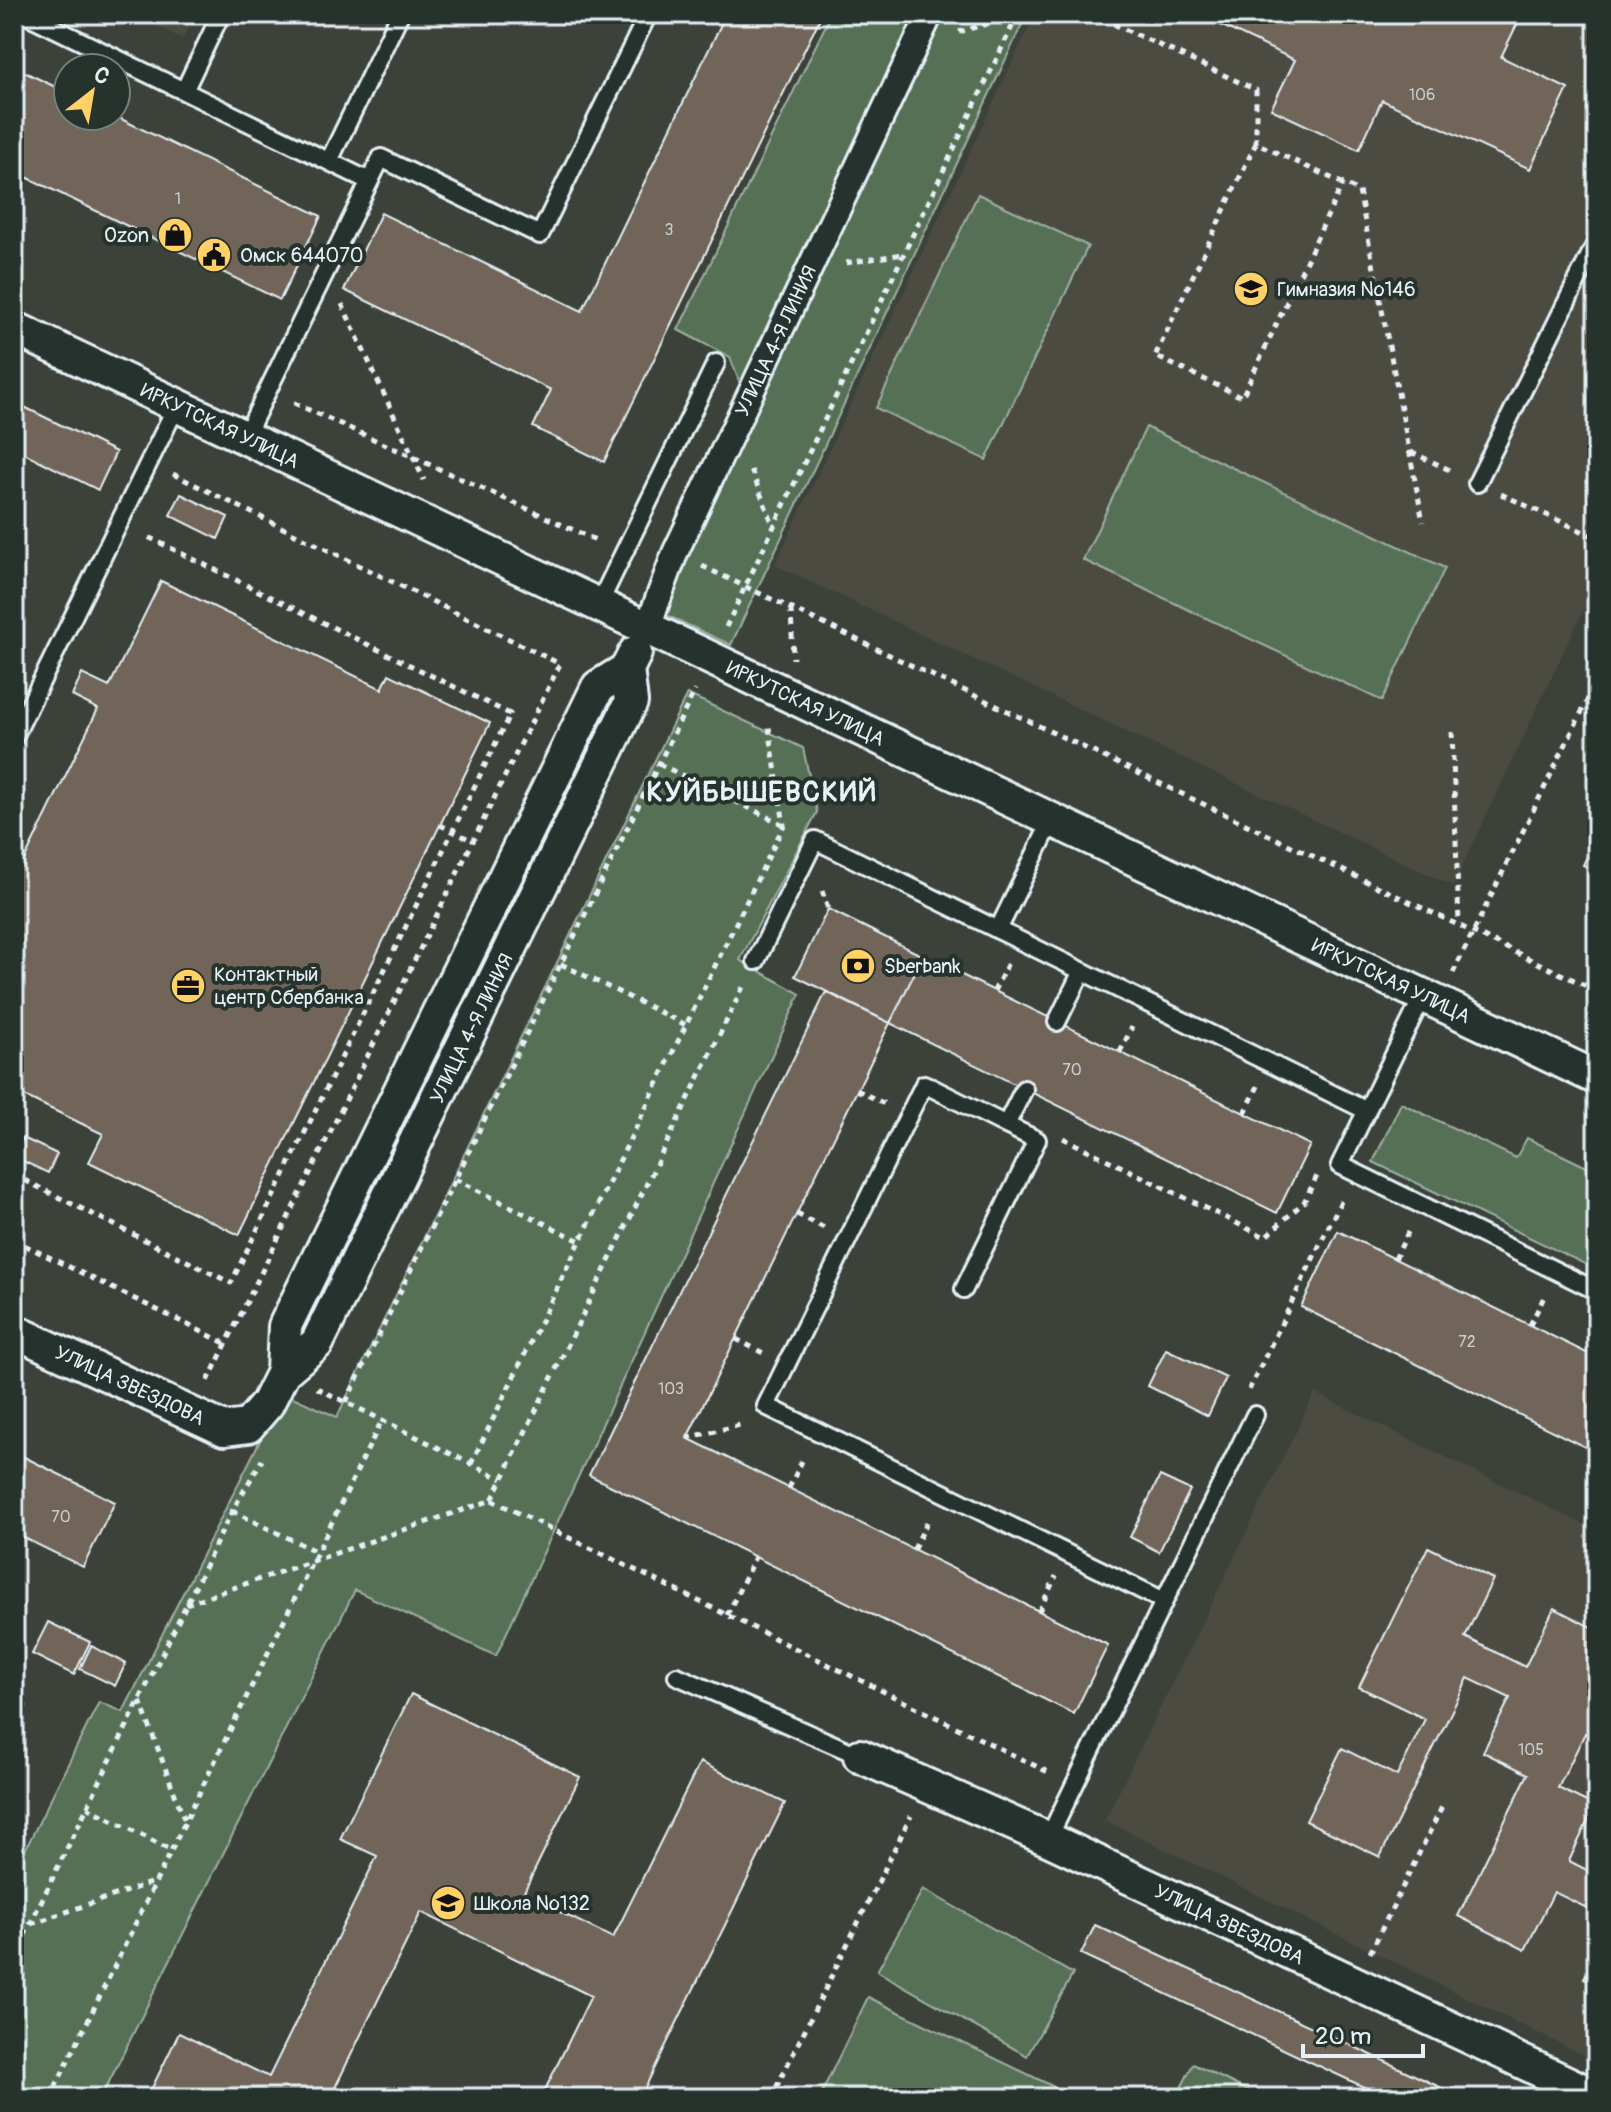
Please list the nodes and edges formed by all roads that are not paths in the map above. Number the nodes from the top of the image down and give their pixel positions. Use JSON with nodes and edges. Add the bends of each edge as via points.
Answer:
{"nodes":[{"id":1,"x":25,"y":14,"type":"edge"},
{"id":2,"x":221,"y":14,"type":"edge"},
{"id":3,"x":400,"y":14,"type":"edge"},
{"id":4,"x":648,"y":14,"type":"edge"},
{"id":5,"x":930,"y":14,"type":"edge"},
{"id":6,"x":184,"y":91,"type":"junction"},
{"id":7,"x":329,"y":161,"type":"junction"},
{"id":8,"x":369,"y":181,"type":"junction"},
{"id":9,"x":1597,"y":241,"type":"edge"},
{"id":10,"x":14,"y":328,"type":"edge"},
{"id":11,"x":716,"y":363,"type":"dead end"},
{"id":12,"x":177,"y":405,"type":"junction"},
{"id":13,"x":245,"y":437,"type":"junction"},
{"id":14,"x":1477,"y":483,"type":"dead end"},
{"id":15,"x":598,"y":606,"type":"junction"},
{"id":16,"x":647,"y":629,"type":"junction"},
{"id":17,"x":14,"y":737,"type":"edge"},
{"id":18,"x":1051,"y":822,"type":"junction"},
{"id":19,"x":998,"y":930,"type":"junction"},
{"id":20,"x":756,"y":961,"type":"road end"},
{"id":21,"x":1082,"y":971,"type":"junction"},
{"id":22,"x":1423,"y":996,"type":"junction"},
{"id":23,"x":1057,"y":1022,"type":"dead end"},
{"id":24,"x":1597,"y":1078,"type":"edge"},
{"id":25,"x":1024,"y":1089,"type":"dead end"},
{"id":26,"x":1367,"y":1111,"type":"junction"},
{"id":27,"x":1009,"y":1119,"type":"junction"},
{"id":28,"x":964,"y":1289,"type":"dead end"},
{"id":29,"x":1597,"y":1291,"type":"edge"},
{"id":30,"x":14,"y":1331,"type":"edge"},
{"id":31,"x":1255,"y":1415,"type":"road end"},
{"id":32,"x":248,"y":1426,"type":"joint"},
{"id":33,"x":1164,"y":1601,"type":"junction"},
{"id":34,"x":677,"y":1676,"type":"dead end"},
{"id":35,"x":860,"y":1756,"type":"joint"},
{"id":36,"x":1048,"y":1839,"type":"junction"},
{"id":37,"x":1597,"y":2097,"type":"edge"}],
"edges":[{"from":1,"to":6,"type":"lane"},
{"from":2,"to":6,"type":"lane"},
{"from":3,"to":7,"type":"lane"},
{"from":4,"to":8,"type":"lane","via":[[540,235],[381,158]]},
{"from":5,"to":16,"type":"street","name":"УЛИЦА 4-Я ЛИНИЯ","via":[[675,553]]},
{"from":6,"to":7,"type":"lane"},
{"from":7,"to":8,"type":"lane"},
{"from":8,"to":13,"type":"lane"},
{"from":9,"to":14,"type":"lane"},
{"from":10,"to":12,"type":"street","name":"ИРКУТСКАЯ УЛИЦА"},
{"from":11,"to":15,"type":"lane"},
{"from":12,"to":13,"type":"street","name":"ИРКУТСКАЯ УЛИЦА"},
{"from":12,"to":17,"type":"lane"},
{"from":13,"to":15,"type":"street","name":"ИРКУТСКАЯ УЛИЦА"},
{"from":15,"to":16,"type":"street","name":"ИРКУТСКАЯ УЛИЦА"},
{"from":16,"to":18,"type":"street","name":"ИРКУТСКАЯ УЛИЦА"},
{"from":16,"to":32,"type":"street","name":"УЛИЦА 4-Я ЛИНИЯ","via":[[627,669],[631,702],[317,1343],[296,1378]]},
{"from":18,"to":19,"type":"lane"},
{"from":18,"to":22,"type":"street","name":"ИРКУТСКАЯ УЛИЦА"},
{"from":19,"to":20,"type":"lane","via":[[815,840]]},
{"from":19,"to":21,"type":"lane"},
{"from":21,"to":23,"type":"lane"},
{"from":21,"to":26,"type":"lane"},
{"from":22,"to":24,"type":"street","name":"ИРКУТСКАЯ УЛИЦА"},
{"from":22,"to":26,"type":"lane"},
{"from":25,"to":27,"type":"lane"},
{"from":26,"to":29,"type":"lane","via":[[1340,1165]]},
{"from":27,"to":28,"type":"lane","via":[[1037,1140]]},
{"from":27,"to":33,"type":"lane","via":[[924,1084],[766,1406]]},
{"from":30,"to":32,"type":"street","name":"УЛИЦА ЗВЕЗДОВА","via":[[224,1429]]},
{"from":31,"to":33,"type":"lane"},
{"from":33,"to":36,"type":"lane"},
{"from":34,"to":35,"type":"lane"},
{"from":35,"to":36,"type":"street","name":"УЛИЦА ЗВЕЗДОВА"},
{"from":36,"to":37,"type":"street","name":"УЛИЦА ЗВЕЗДОВА"}]}
